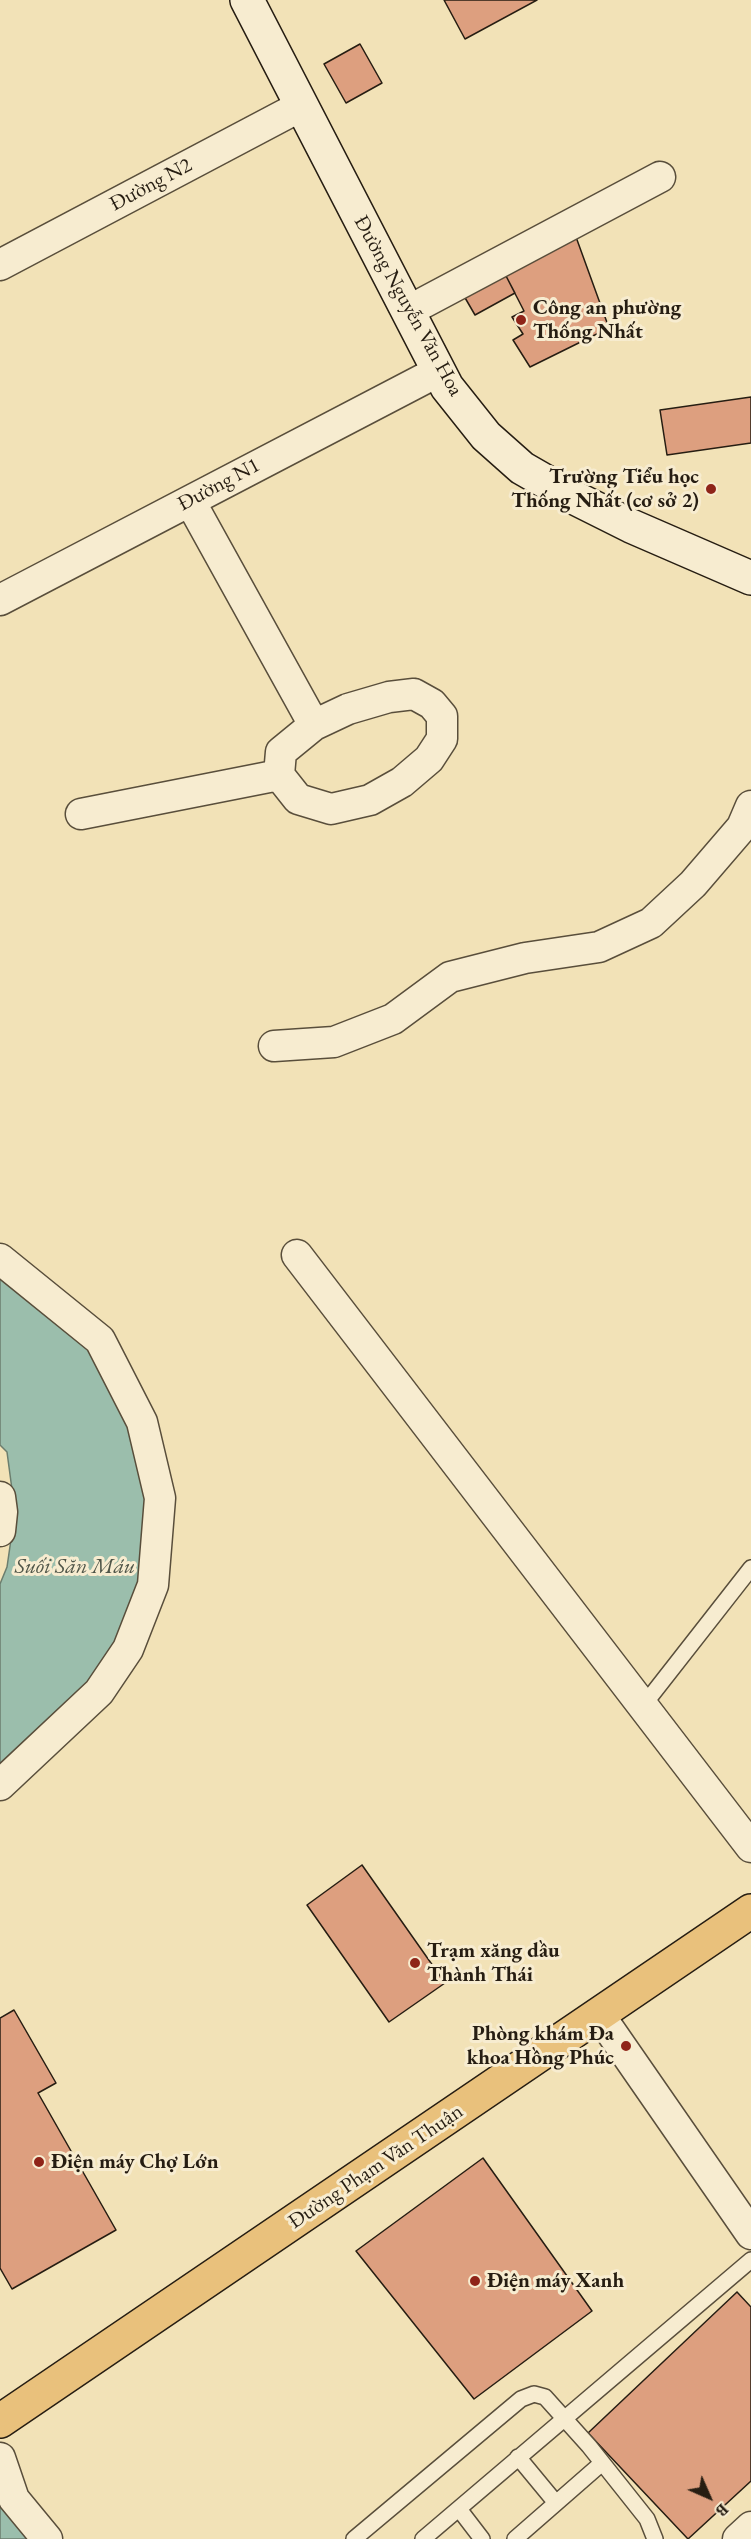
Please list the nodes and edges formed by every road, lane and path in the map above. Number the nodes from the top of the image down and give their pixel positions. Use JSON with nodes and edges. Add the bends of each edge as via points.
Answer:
{"nodes":[{"id":1,"x":248,"y":0,"type":"edge"},
{"id":2,"x":302,"y":106,"type":"junction"},
{"id":3,"x":660,"y":177,"type":"dead end"},
{"id":4,"x":0,"y":265,"type":"edge"},
{"id":5,"x":408,"y":311,"type":"junction"},
{"id":6,"x":439,"y":371,"type":"junction"},
{"id":7,"x":190,"y":501,"type":"junction"},
{"id":8,"x":751,"y":578,"type":"edge"},
{"id":9,"x":0,"y":600,"type":"edge"},
{"id":10,"x":314,"y":725,"type":"junction"},
{"id":11,"x":279,"y":776,"type":"junction"},
{"id":12,"x":751,"y":806,"type":"edge"},
{"id":13,"x":81,"y":814,"type":"dead end"},
{"id":14,"x":274,"y":1046,"type":"dead end"},
{"id":15,"x":297,"y":1255,"type":"dead end"},
{"id":16,"x":0,"y":1259,"type":"edge"},
{"id":17,"x":0,"y":1497,"type":"edge"},
{"id":18,"x":0,"y":1531,"type":"edge"},
{"id":19,"x":751,"y":1568,"type":"edge"},
{"id":20,"x":643,"y":1706,"type":"junction"},
{"id":21,"x":0,"y":1785,"type":"edge"},
{"id":22,"x":751,"y":1847,"type":"edge"},
{"id":23,"x":751,"y":1911,"type":"edge"},
{"id":24,"x":600,"y":2016,"type":"junction"},
{"id":25,"x":751,"y":2234,"type":"edge"},
{"id":26,"x":751,"y":2260,"type":"edge"},
{"id":27,"x":564,"y":2417,"type":"junction"},
{"id":28,"x":0,"y":2421,"type":"edge"},
{"id":29,"x":518,"y":2457,"type":"junction"},
{"id":30,"x":0,"y":2458,"type":"edge"},
{"id":31,"x":602,"y":2463,"type":"junction"},
{"id":32,"x":556,"y":2504,"type":"junction"},
{"id":33,"x":459,"y":2509,"type":"junction"},
{"id":34,"x":751,"y":2527,"type":"edge"},
{"id":35,"x":359,"y":2537,"type":"edge"},
{"id":36,"x":523,"y":2537,"type":"edge"},
{"id":37,"x":47,"y":2539,"type":"edge"},
{"id":38,"x":423,"y":2539,"type":"edge"},
{"id":39,"x":482,"y":2539,"type":"edge"},
{"id":40,"x":655,"y":2539,"type":"edge"},
{"id":41,"x":738,"y":2539,"type":"edge"}],
"edges":[{"from":1,"to":2,"type":"street","name":"Đường Nguyễn Văn Hoa"},
{"from":2,"to":4,"type":"street","name":"Đường N2"},
{"from":2,"to":5,"type":"street","name":"Đường Nguyễn Văn Hoa"},
{"from":3,"to":5,"type":"street"},
{"from":5,"to":6,"type":"street","name":"Đường Nguyễn Văn Hoa"},
{"from":6,"to":7,"type":"street","name":"Đường N1"},
{"from":6,"to":8,"type":"street","name":"Đường Nguyễn Văn Hoa","via":[[486,436],[522,468],[631,526]]},
{"from":7,"to":9,"type":"street","name":"Đường N1"},
{"from":7,"to":10,"type":"street"},
{"from":10,"to":11,"type":"street","via":[[280,752]]},
{"from":10,"to":11,"type":"street","via":[[348,709],[414,694],[432,704],[442,716],[442,740],[429,759],[402,782],[370,800],[331,808],[298,799]]},
{"from":11,"to":13,"type":"street"},
{"from":12,"to":14,"type":"street","via":[[742,827],[693,884],[651,923],[599,947],[525,958],[450,977],[393,1019],[334,1042]]},
{"from":15,"to":20,"type":"street"},
{"from":16,"to":21,"type":"street","via":[[100,1340],[142,1422],[160,1498],[153,1585],[128,1649],[99,1692]]},
{"from":17,"to":18,"type":"street"},
{"from":19,"to":20,"type":"lane"},
{"from":20,"to":22,"type":"street"},
{"from":23,"to":24,"type":"main road","name":"Đường Phạm Văn Thuận"},
{"from":24,"to":25,"type":"street"},
{"from":24,"to":28,"type":"main road","name":"Đường Phạm Văn Thuận"},
{"from":26,"to":27,"type":"lane"},
{"from":27,"to":29,"type":"lane"},
{"from":27,"to":31,"type":"lane"},
{"from":27,"to":35,"type":"lane","via":[[544,2397],[534,2394],[521,2399]]},
{"from":29,"to":32,"type":"lane"},
{"from":29,"to":33,"type":"lane"},
{"from":30,"to":37,"type":"street","via":[[14,2499]]},
{"from":31,"to":32,"type":"lane"},
{"from":31,"to":40,"type":"lane","via":[[647,2519]]},
{"from":32,"to":36,"type":"lane"},
{"from":33,"to":38,"type":"lane"},
{"from":33,"to":39,"type":"lane"},
{"from":34,"to":41,"type":"street"}]}
